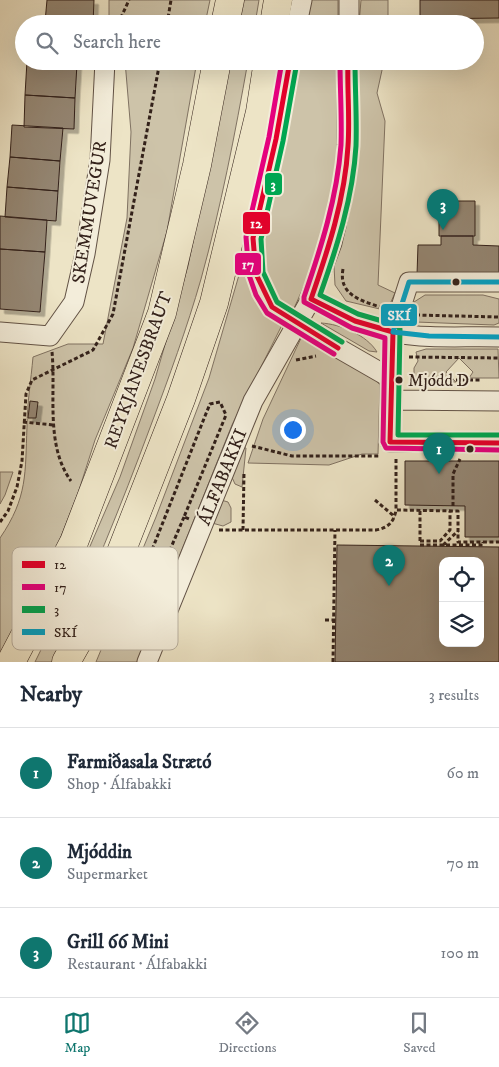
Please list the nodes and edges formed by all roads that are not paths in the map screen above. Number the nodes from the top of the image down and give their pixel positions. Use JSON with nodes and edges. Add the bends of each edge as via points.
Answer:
{"nodes":[{"id":1,"x":230,"y":0,"type":"edge"},
{"id":2,"x":278,"y":0,"type":"edge"},
{"id":3,"x":302,"y":0,"type":"edge"},
{"id":4,"x":350,"y":0,"type":"edge"},
{"id":5,"x":227,"y":15,"type":"edge"},
{"id":6,"x":276,"y":15,"type":"edge"},
{"id":7,"x":299,"y":15,"type":"edge"},
{"id":8,"x":349,"y":15,"type":"edge"},
{"id":9,"x":105,"y":70,"type":"edge"},
{"id":10,"x":216,"y":70,"type":"edge"},
{"id":11,"x":267,"y":70,"type":"edge"},
{"id":12,"x":288,"y":70,"type":"edge"},
{"id":13,"x":348,"y":70,"type":"edge"},
{"id":14,"x":499,"y":282,"type":"edge"},
{"id":15,"x":311,"y":299,"type":"junction"},
{"id":16,"x":298,"y":325,"type":"junction"},
{"id":17,"x":0,"y":332,"type":"edge"},
{"id":18,"x":393,"y":332,"type":"junction"},
{"id":19,"x":499,"y":337,"type":"edge"},
{"id":20,"x":392,"y":379,"type":"junction"},
{"id":21,"x":391,"y":400,"type":"junction"},
{"id":22,"x":499,"y":401,"type":"edge"},
{"id":23,"x":499,"y":443,"type":"edge"},
{"id":24,"x":71,"y":547,"type":"edge"},
{"id":25,"x":123,"y":547,"type":"edge"},
{"id":26,"x":178,"y":586,"type":"edge"},
{"id":27,"x":17,"y":650,"type":"edge"},
{"id":28,"x":73,"y":650,"type":"edge"},
{"id":29,"x":84,"y":650,"type":"edge"},
{"id":30,"x":152,"y":650,"type":"edge"},
{"id":31,"x":11,"y":662,"type":"edge"},
{"id":32,"x":66,"y":662,"type":"edge"},
{"id":33,"x":79,"y":662,"type":"edge"},
{"id":34,"x":147,"y":662,"type":"edge"}],
"edges":[{"from":1,"to":5,"type":"highway"},
{"from":2,"to":6,"type":"highway"},
{"from":3,"to":7,"type":"street"},
{"from":4,"to":8,"type":"street"},
{"from":9,"to":17,"type":"street","name":"SKEMMUVEGUR","via":[[100,160],[74,302],[50,336]]},
{"from":10,"to":24,"type":"highway","name":"REYKJANESBRAUT","via":[[162,313]]},
{"from":11,"to":25,"type":"highway","via":[[260,112],[214,303],[181,399]]},
{"from":12,"to":16,"type":"street","via":[[253,238],[256,274],[263,292],[272,307]]},
{"from":13,"to":15,"type":"street","name":"ÁLFABAKKI","via":[[348,146],[342,198],[332,243]]},
{"from":14,"to":18,"type":"street","via":[[409,282]]},
{"from":15,"to":16,"type":"street","name":"ÁLFABAKKI"},
{"from":15,"to":18,"type":"street","via":[[355,321]]},
{"from":16,"to":20,"type":"street"},
{"from":16,"to":26,"type":"street","name":"ÁLFABAKKI","via":[[253,401]]},
{"from":18,"to":19,"type":"street"},
{"from":18,"to":20,"type":"street"},
{"from":20,"to":21,"type":"street"},
{"from":21,"to":22,"type":"street"},
{"from":21,"to":23,"type":"street","via":[[390,442]]},
{"from":27,"to":31,"type":"highway","name":"REYKJANESBRAUT"},
{"from":28,"to":32,"type":"highway"},
{"from":29,"to":33,"type":"highway"},
{"from":30,"to":34,"type":"street","name":"ÁLFABAKKI"}]}
